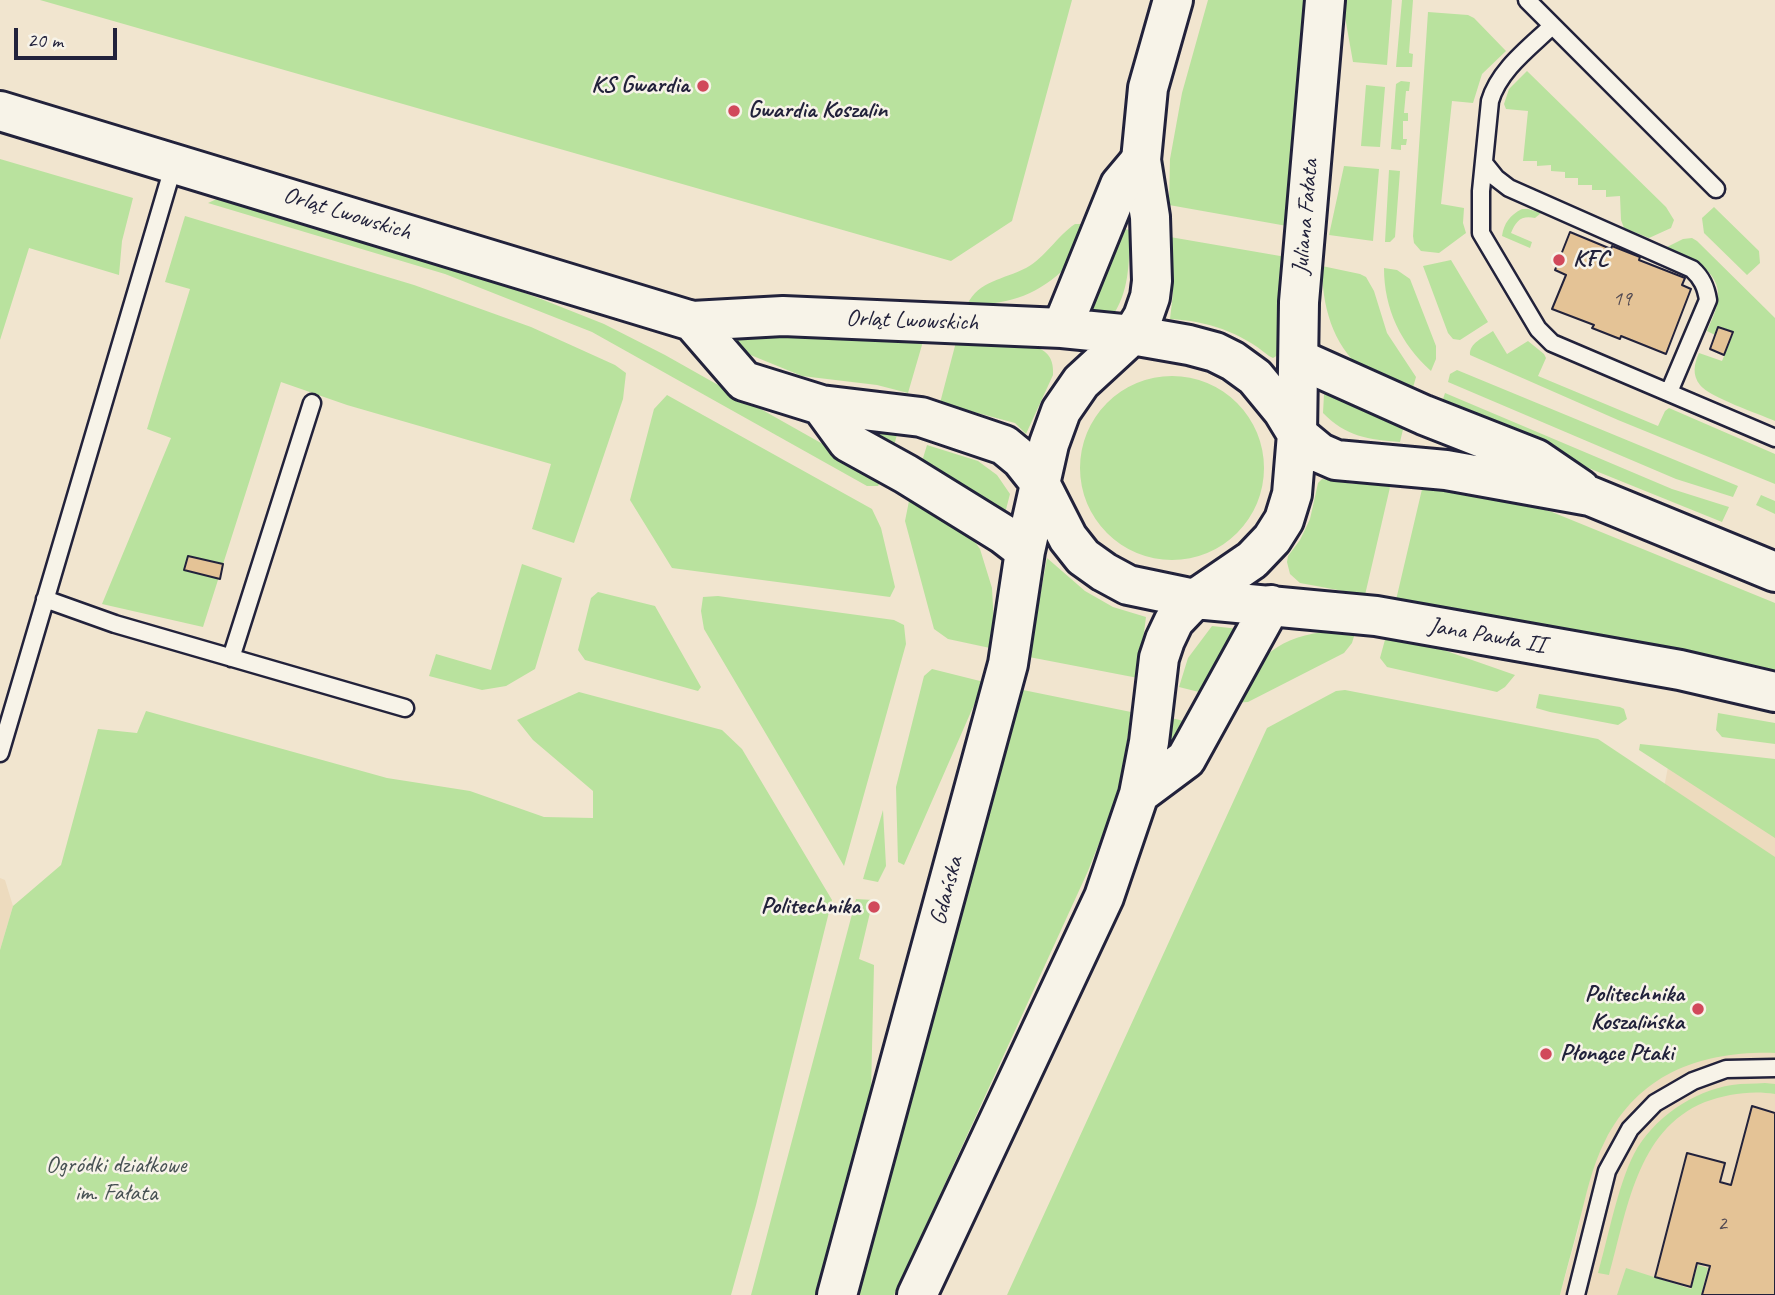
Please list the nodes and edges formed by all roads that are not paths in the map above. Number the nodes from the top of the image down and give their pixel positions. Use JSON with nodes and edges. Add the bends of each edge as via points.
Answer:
{"nodes":[{"id":1,"x":1173,"y":0,"type":"edge"},
{"id":2,"x":1325,"y":0,"type":"edge"},
{"id":3,"x":1527,"y":0,"type":"edge"},
{"id":4,"x":1552,"y":26,"type":"junction"},
{"id":5,"x":0,"y":111,"type":"edge"},
{"id":6,"x":1141,"y":160,"type":"junction"},
{"id":7,"x":174,"y":163,"type":"junction"},
{"id":8,"x":1484,"y":163,"type":"junction"},
{"id":9,"x":1716,"y":190,"type":"dead end"},
{"id":10,"x":692,"y":321,"type":"junction"},
{"id":11,"x":1062,"y":328,"type":"junction"},
{"id":12,"x":1132,"y":335,"type":"junction"},
{"id":13,"x":1299,"y":359,"type":"junction"},
{"id":14,"x":1669,"y":392,"type":"junction"},
{"id":15,"x":312,"y":403,"type":"dead end"},
{"id":16,"x":821,"y":405,"type":"junction"},
{"id":17,"x":1297,"y":434,"type":"junction"},
{"id":18,"x":1775,"y":438,"type":"edge"},
{"id":19,"x":1040,"y":483,"type":"junction"},
{"id":20,"x":1590,"y":496,"type":"junction"},
{"id":21,"x":1025,"y":551,"type":"junction"},
{"id":22,"x":1775,"y":572,"type":"edge"},
{"id":23,"x":45,"y":599,"type":"junction"},
{"id":24,"x":1195,"y":599,"type":"junction"},
{"id":25,"x":1271,"y":605,"type":"junction"},
{"id":26,"x":231,"y":658,"type":"junction"},
{"id":27,"x":1775,"y":692,"type":"edge"},
{"id":28,"x":405,"y":708,"type":"dead end"},
{"id":29,"x":0,"y":753,"type":"edge"},
{"id":30,"x":1139,"y":794,"type":"junction"},
{"id":31,"x":1775,"y":1068,"type":"edge"},
{"id":32,"x":837,"y":1295,"type":"edge"},
{"id":33,"x":917,"y":1295,"type":"edge"},
{"id":34,"x":1576,"y":1295,"type":"edge"}],
"edges":[{"from":1,"to":6,"type":"main road","via":[[1148,88]]},
{"from":2,"to":13,"type":"main road","name":"Juliana Fałata","via":[[1299,302]]},
{"from":3,"to":4,"type":"lane"},
{"from":4,"to":8,"type":"lane","via":[[1494,89]]},
{"from":4,"to":9,"type":"lane"},
{"from":5,"to":7,"type":"main road","name":"Orląt Lwowskich"},
{"from":6,"to":11,"type":"main road","via":[[1120,185]]},
{"from":6,"to":12,"type":"main road","via":[[1150,217],[1152,281],[1143,317]]},
{"from":7,"to":10,"type":"main road","name":"Orląt Lwowskich"},
{"from":7,"to":23,"type":"lane"},
{"from":8,"to":14,"type":"lane","via":[[1481,233],[1544,336]]},
{"from":8,"to":14,"type":"lane","via":[[1509,188],[1700,276],[1708,300]]},
{"from":10,"to":11,"type":"main road","name":"Orląt Lwowskich","via":[[783,316]]},
{"from":10,"to":16,"type":"main road","via":[[744,381]]},
{"from":11,"to":12,"type":"main road","name":"Orląt Lwowskich"},
{"from":12,"to":17,"type":"main road","name":"Orląt Lwowskich","via":[[1189,345],[1233,361],[1255,377]]},
{"from":12,"to":19,"type":"main road","name":"Gdańska","via":[[1081,382],[1061,411]]},
{"from":13,"to":17,"type":"main road","name":"Juliana Fałata"},
{"from":13,"to":20,"type":"main road","via":[[1536,459]]},
{"from":14,"to":18,"type":"lane"},
{"from":15,"to":26,"type":"lane"},
{"from":16,"to":19,"type":"main road","via":[[921,417],[1004,445]]},
{"from":16,"to":21,"type":"main road","via":[[848,442]]},
{"from":17,"to":20,"type":"main road","via":[[1336,460],[1446,470]]},
{"from":17,"to":24,"type":"main road","name":"Juliana Fałata","via":[[1292,494],[1278,529],[1252,560]]},
{"from":19,"to":21,"type":"main road","name":"Gdańska"},
{"from":19,"to":24,"type":"main road","name":"Jana Pawła II","via":[[1083,557],[1128,585]]},
{"from":20,"to":22,"type":"main road"},
{"from":21,"to":32,"type":"main road","name":"Gdańska","via":[[1008,663]]},
{"from":23,"to":26,"type":"lane"},
{"from":23,"to":29,"type":"lane"},
{"from":24,"to":25,"type":"main road","name":"Jana Pawła II"},
{"from":24,"to":30,"type":"main road","via":[[1174,621],[1159,658]]},
{"from":25,"to":27,"type":"main road","name":"Jana Pawła II","via":[[1389,618],[1679,670]]},
{"from":25,"to":30,"type":"main road","via":[[1186,759]]},
{"from":26,"to":28,"type":"lane"},
{"from":30,"to":33,"type":"main road","via":[[1104,897]]},
{"from":31,"to":34,"type":"lane","via":[[1726,1069],[1693,1081],[1655,1103],[1630,1129],[1607,1171]]}]}
